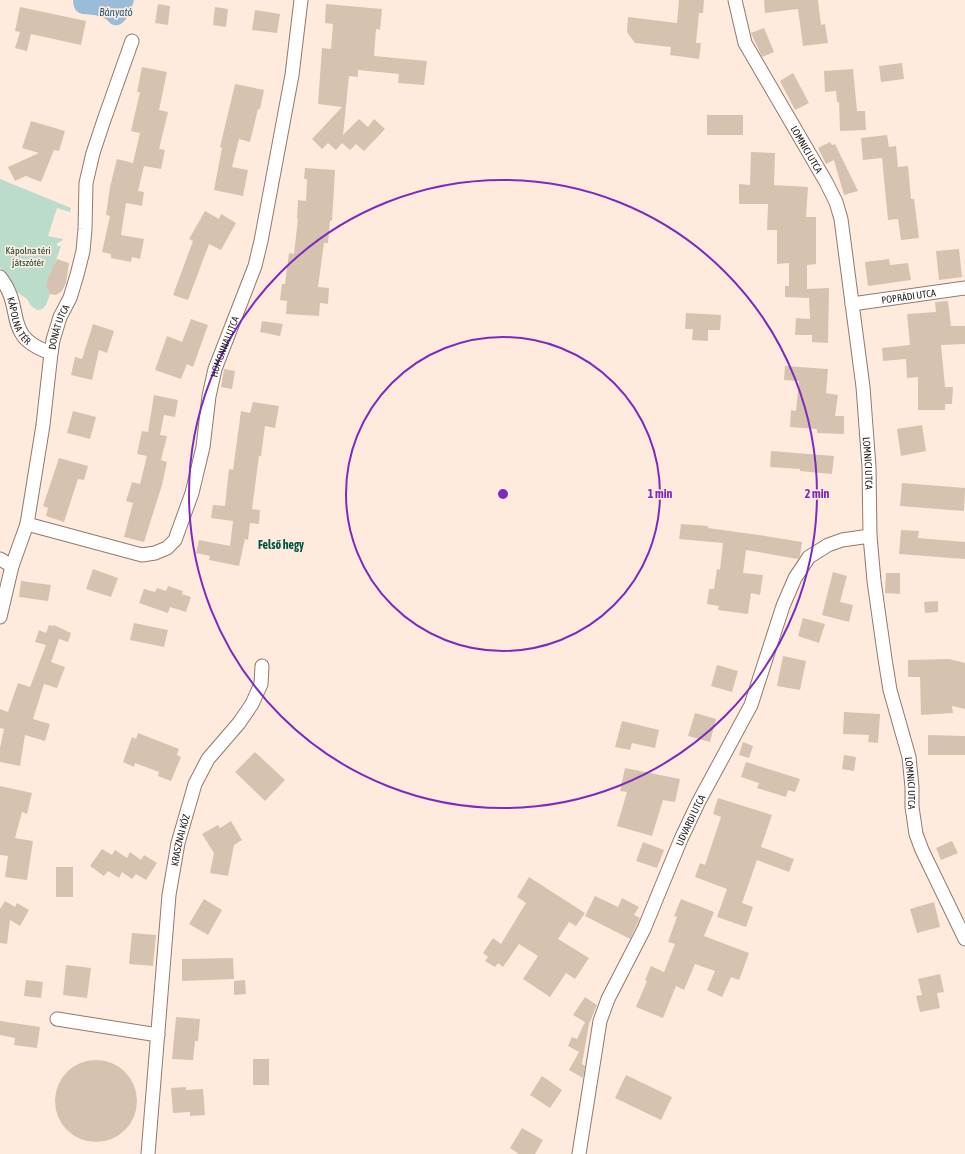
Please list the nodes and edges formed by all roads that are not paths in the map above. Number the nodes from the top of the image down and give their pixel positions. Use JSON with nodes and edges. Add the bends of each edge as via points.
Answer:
{"nodes":[{"id":1,"x":301,"y":0,"type":"edge"},
{"id":2,"x":735,"y":0,"type":"edge"},
{"id":3,"x":132,"y":41,"type":"dead end"},
{"id":4,"x":0,"y":277,"type":"edge"},
{"id":5,"x":965,"y":288,"type":"edge"},
{"id":6,"x":852,"y":304,"type":"junction"},
{"id":7,"x":51,"y":353,"type":"junction"},
{"id":8,"x":27,"y":524,"type":"junction"},
{"id":9,"x":870,"y":536,"type":"junction"},
{"id":10,"x":0,"y":559,"type":"edge"},
{"id":11,"x":12,"y":566,"type":"junction"},
{"id":12,"x":0,"y":617,"type":"edge"},
{"id":13,"x":262,"y":666,"type":"dead end"},
{"id":14,"x":965,"y":939,"type":"edge"},
{"id":15,"x":57,"y":1020,"type":"dead end"},
{"id":16,"x":158,"y":1035,"type":"junction"},
{"id":17,"x":148,"y":1154,"type":"edge"},
{"id":18,"x":579,"y":1154,"type":"edge"}],
"edges":[{"from":1,"to":8,"type":"street","name":"HOMONNAI UTCA","via":[[292,75],[261,241],[255,266],[215,369],[203,447],[192,493],[175,540],[167,548],[142,555]]},
{"from":2,"to":6,"type":"street","name":"LOMNICI UTCA","via":[[745,42],[836,202],[841,219]]},
{"from":3,"to":7,"type":"street","name":"DONÁT UTCA","via":[[93,153],[86,183],[83,251],[70,298],[60,317]]},
{"from":4,"to":7,"type":"street","name":"KÁPOLNA TÉR","via":[[10,292],[17,326],[22,335],[37,348]]},
{"from":5,"to":6,"type":"street","name":"POPRÁDI UTCA"},
{"from":6,"to":9,"type":"street","name":"LOMNICI UTCA","via":[[864,395]]},
{"from":7,"to":8,"type":"street","name":"DONÁT UTCA","via":[[43,425]]},
{"from":8,"to":11,"type":"street","name":"DONÁT UTCA"},
{"from":9,"to":14,"type":"street","name":"LOMNICI UTCA","via":[[890,690],[909,757],[916,834]]},
{"from":9,"to":18,"type":"street","name":"UDVARDI UTCA","via":[[828,545],[809,557],[795,578],[783,606],[751,704],[695,810],[644,929],[608,999],[600,1021]]},
{"from":10,"to":11,"type":"street"},
{"from":11,"to":12,"type":"street","name":"DONÁT UTCA"},
{"from":13,"to":16,"type":"street","name":"KRASZNAI KÖZ","via":[[261,684],[252,704],[208,759],[195,784],[178,843],[169,895]]},
{"from":15,"to":16,"type":"street"},
{"from":16,"to":17,"type":"street","name":"KRASZNAI KÖZ"}]}
